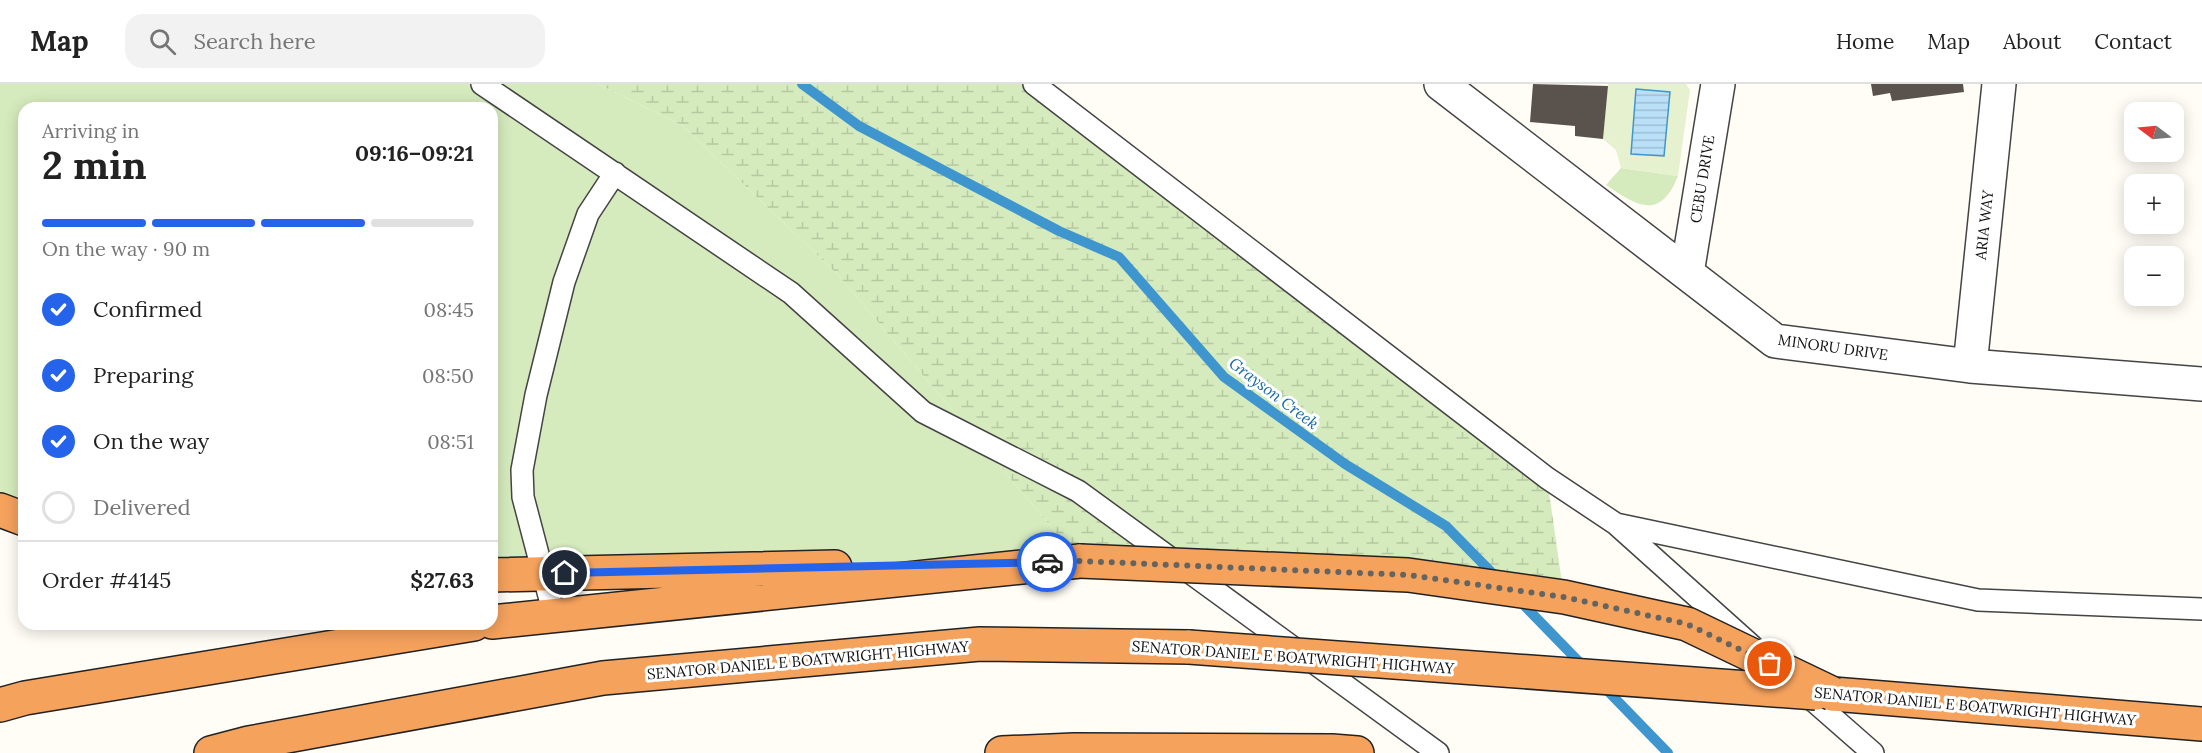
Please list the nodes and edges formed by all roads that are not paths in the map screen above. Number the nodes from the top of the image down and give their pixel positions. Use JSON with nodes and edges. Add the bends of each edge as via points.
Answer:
{"nodes":[{"id":1,"x":482,"y":84,"type":"edge"},
{"id":2,"x":1034,"y":84,"type":"edge"},
{"id":3,"x":1718,"y":84,"type":"edge"},
{"id":4,"x":1999,"y":84,"type":"edge"},
{"id":5,"x":1445,"y":85,"type":"edge"},
{"id":6,"x":615,"y":173,"type":"junction"},
{"id":7,"x":1687,"y":273,"type":"junction"},
{"id":8,"x":1970,"y":366,"type":"junction"},
{"id":9,"x":2202,"y":384,"type":"edge"},
{"id":10,"x":0,"y":510,"type":"edge"},
{"id":11,"x":18,"y":517,"type":"edge"},
{"id":12,"x":1616,"y":524,"type":"junction"},
{"id":13,"x":1080,"y":561,"type":"junction"},
{"id":14,"x":542,"y":573,"type":"junction"},
{"id":15,"x":498,"y":575,"type":"edge"},
{"id":16,"x":2202,"y":609,"type":"edge"},
{"id":17,"x":554,"y":615,"type":"junction"},
{"id":18,"x":498,"y":621,"type":"edge"},
{"id":19,"x":438,"y":630,"type":"edge"},
{"id":20,"x":1833,"y":694,"type":"junction"},
{"id":21,"x":0,"y":705,"type":"edge"},
{"id":22,"x":2202,"y":724,"type":"edge"},
{"id":23,"x":1345,"y":752,"type":"edge"},
{"id":24,"x":211,"y":753,"type":"edge"},
{"id":25,"x":1002,"y":753,"type":"edge"},
{"id":26,"x":1438,"y":753,"type":"edge"},
{"id":27,"x":1873,"y":753,"type":"edge"}],
"edges":[{"from":1,"to":6,"type":"lane"},
{"from":2,"to":12,"type":"lane","via":[[1547,478]]},
{"from":3,"to":7,"type":"street","name":"CEBU DRIVE"},
{"from":4,"to":8,"type":"street","name":"ARIA WAY"},
{"from":5,"to":7,"type":"street","name":"MINORU DRIVE"},
{"from":6,"to":14,"type":"lane","via":[[588,214],[564,282],[522,470],[523,497]]},
{"from":6,"to":26,"type":"lane","via":[[791,293],[923,412],[1078,491]]},
{"from":7,"to":8,"type":"street","name":"MINORU DRIVE","via":[[1775,341]]},
{"from":8,"to":9,"type":"street","name":"MINORU DRIVE"},
{"from":10,"to":11,"type":"highway"},
{"from":12,"to":16,"type":"lane","via":[[1978,600]]},
{"from":12,"to":27,"type":"lane"},
{"from":13,"to":14,"type":"highway"},
{"from":13,"to":17,"type":"highway"},
{"from":13,"to":20,"type":"highway","bridge":true,"via":[[1408,575],[1564,597],[1687,624]]},
{"from":14,"to":15,"type":"highway"},
{"from":14,"to":17,"type":"lane"},
{"from":17,"to":18,"type":"highway"},
{"from":19,"to":21,"type":"highway"},
{"from":20,"to":22,"type":"highway","name":"SENATOR DANIEL E BOATWRIGHT HIGHWAY"},
{"from":20,"to":24,"type":"highway","name":"SENATOR DANIEL E BOATWRIGHT HIGHWAY","bridge":true,"via":[[1189,647],[980,644],[603,678]]},
{"from":23,"to":25,"type":"highway"}]}
